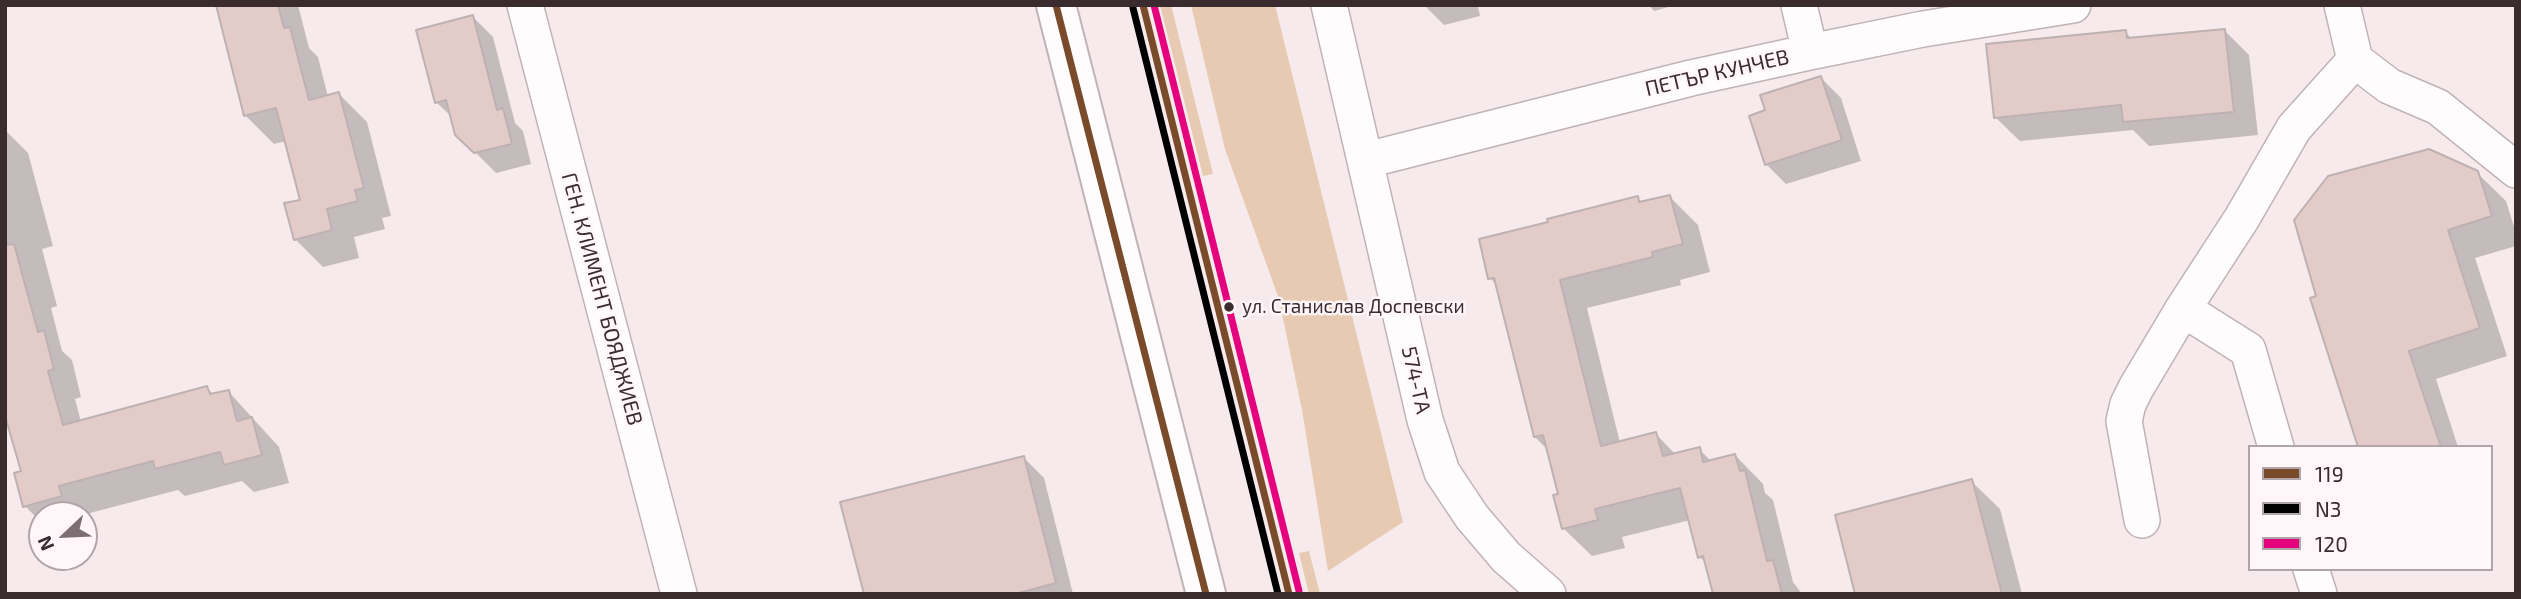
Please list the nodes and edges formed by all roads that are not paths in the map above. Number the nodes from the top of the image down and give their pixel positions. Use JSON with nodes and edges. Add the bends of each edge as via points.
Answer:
{"nodes":[{"id":1,"x":525,"y":5,"type":"edge"},
{"id":2,"x":1056,"y":5,"type":"edge"},
{"id":3,"x":1329,"y":5,"type":"edge"},
{"id":4,"x":1799,"y":5,"type":"edge"},
{"id":5,"x":2073,"y":5,"type":"edge"},
{"id":6,"x":2342,"y":5,"type":"edge"},
{"id":7,"x":1810,"y":52,"type":"junction"},
{"id":8,"x":2354,"y":60,"type":"junction"},
{"id":9,"x":1367,"y":160,"type":"junction"},
{"id":10,"x":2516,"y":170,"type":"edge"},
{"id":11,"x":2183,"y":309,"type":"junction"},
{"id":12,"x":2275,"y":445,"type":"edge"},
{"id":13,"x":2141,"y":520,"type":"dead end"},
{"id":14,"x":2312,"y":571,"type":"edge"},
{"id":15,"x":679,"y":594,"type":"edge"},
{"id":16,"x":1206,"y":594,"type":"edge"},
{"id":17,"x":1548,"y":594,"type":"edge"},
{"id":18,"x":2319,"y":594,"type":"edge"}],
"edges":[{"from":1,"to":15,"type":"street","name":"ГЕН. КЛИМЕНТ БОЯДЖИЕВ"},
{"from":2,"to":16,"type":"main road"},
{"from":3,"to":9,"type":"street","name":"574-ТА"},
{"from":4,"to":7,"type":"street"},
{"from":5,"to":7,"type":"street","name":"ПЕТЪР КУНЧЕВ"},
{"from":6,"to":8,"type":"street"},
{"from":7,"to":9,"type":"street","name":"ПЕТЪР КУНЧЕВ"},
{"from":8,"to":10,"type":"street","via":[[2389,86],[2438,107]]},
{"from":8,"to":11,"type":"street","via":[[2294,128]]},
{"from":9,"to":17,"type":"street","name":"574-ТА","via":[[1425,420],[1442,472],[1506,557]]},
{"from":11,"to":12,"type":"street","via":[[2248,349]]},
{"from":11,"to":13,"type":"street","via":[[2136,388],[2124,421]]},
{"from":14,"to":18,"type":"street"}]}
